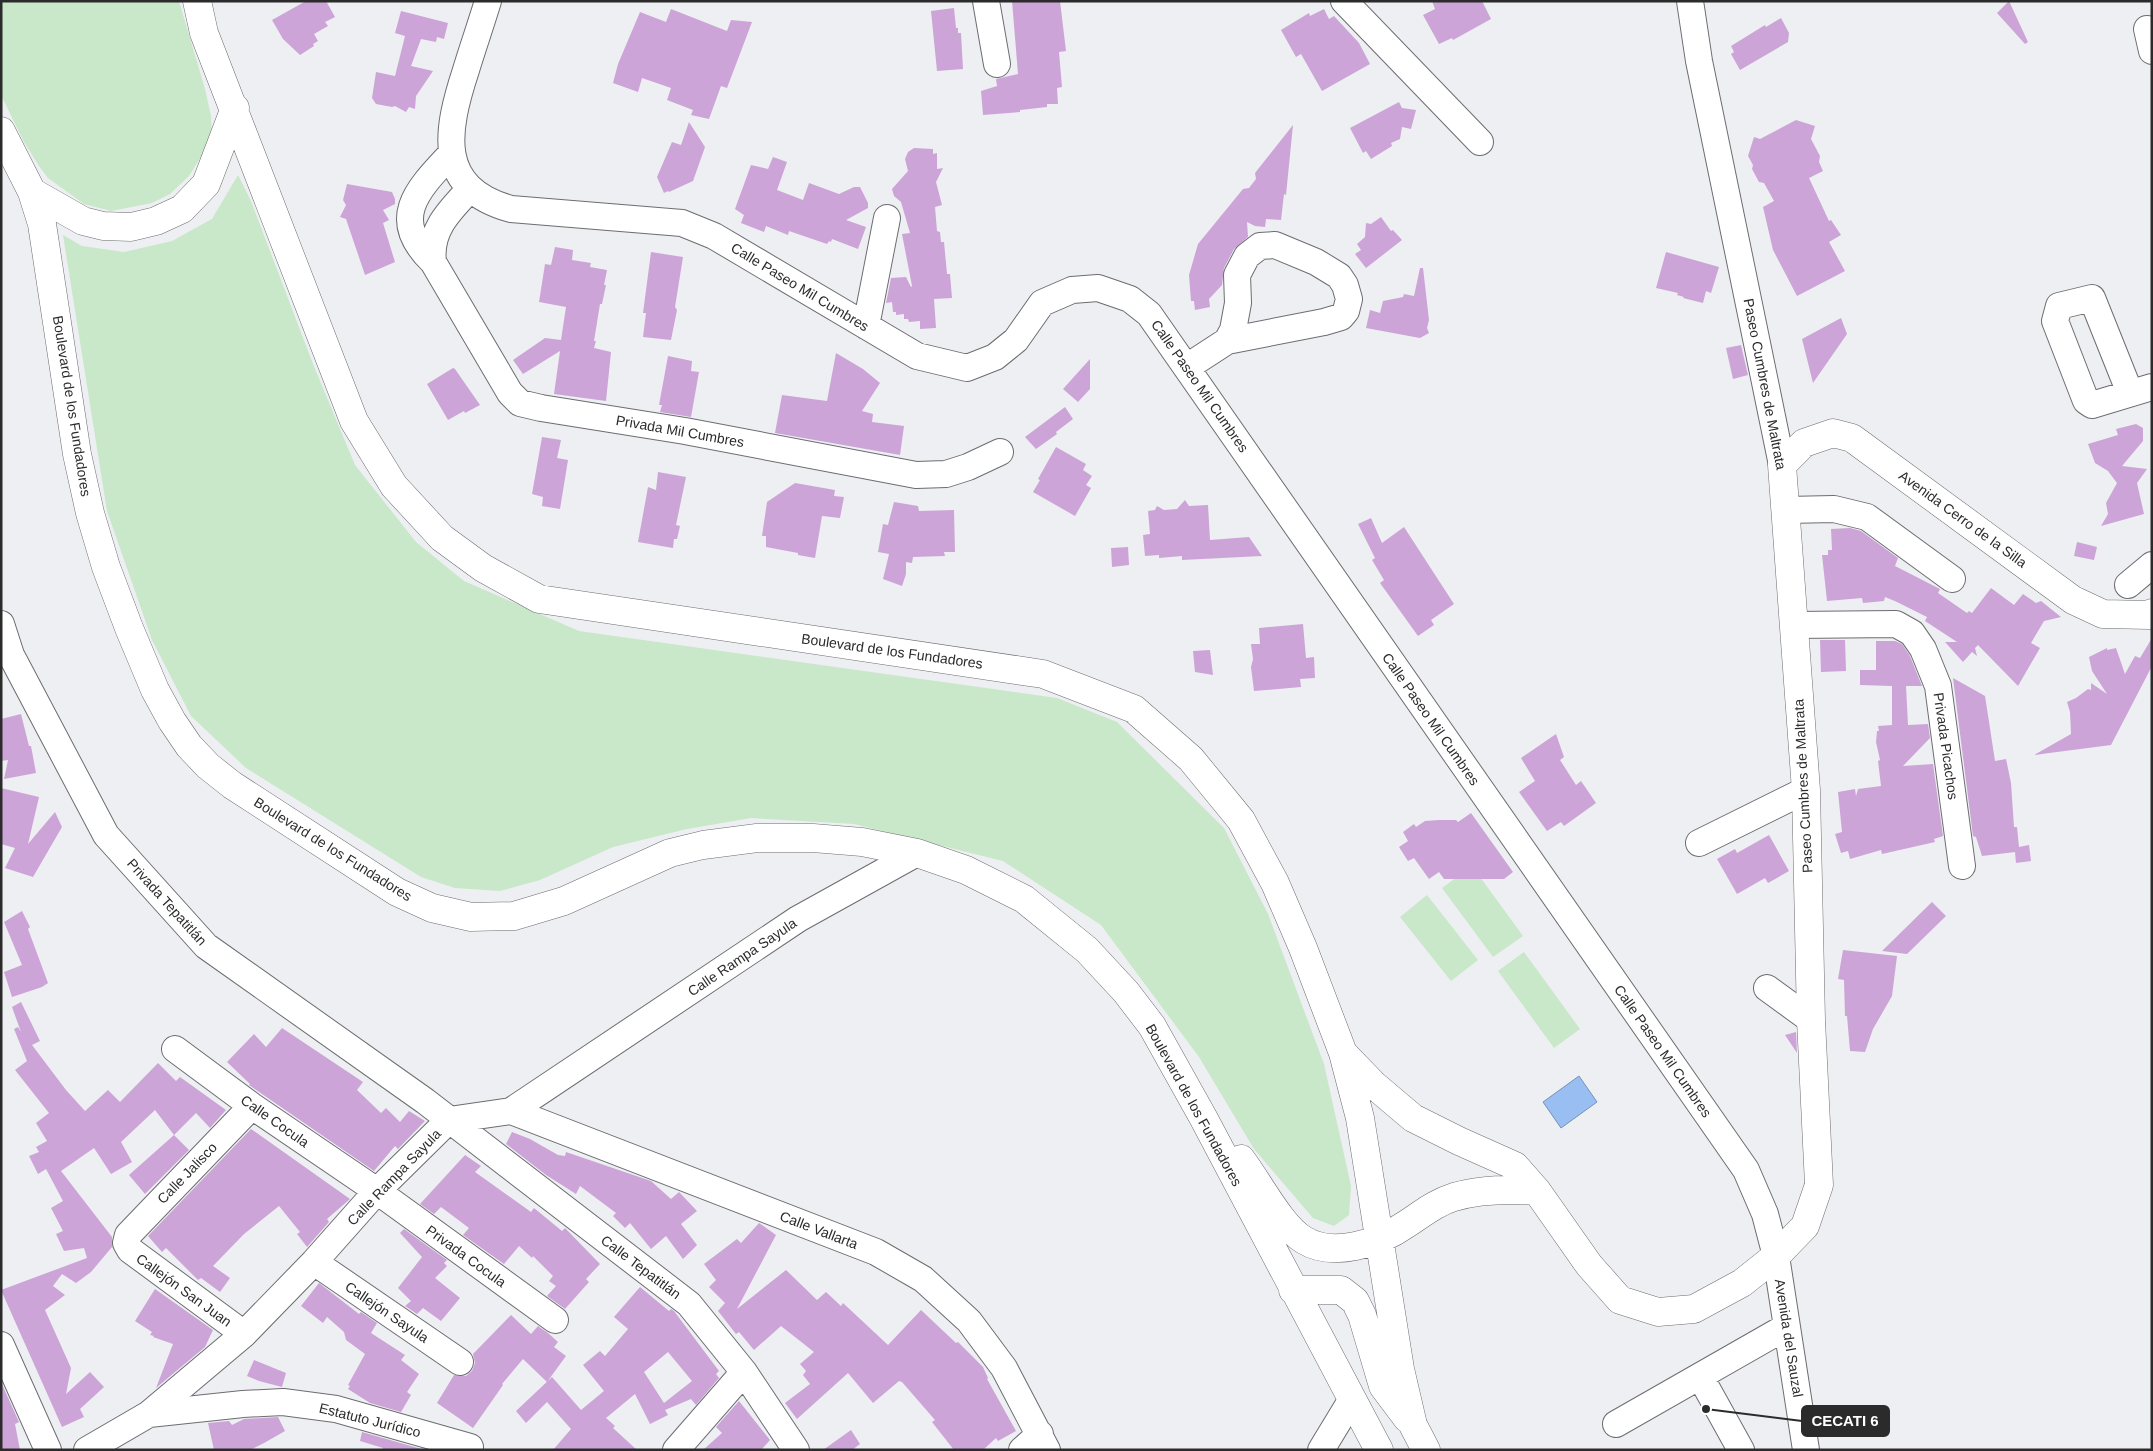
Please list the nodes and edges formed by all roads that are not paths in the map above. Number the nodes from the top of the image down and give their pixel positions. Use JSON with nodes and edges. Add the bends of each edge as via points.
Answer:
{"nodes":[{"id":1,"x":197,"y":1,"type":"edge"},
{"id":2,"x":488,"y":1,"type":"edge"},
{"id":3,"x":986,"y":1,"type":"edge"},
{"id":4,"x":1344,"y":1,"type":"edge"},
{"id":5,"x":1690,"y":1,"type":"edge"},
{"id":6,"x":997,"y":64,"type":"dead end"},
{"id":7,"x":235,"y":108,"type":"junction"},
{"id":8,"x":1,"y":131,"type":"edge"},
{"id":9,"x":1480,"y":142,"type":"dead end"},
{"id":10,"x":451,"y":154,"type":"junction"},
{"id":11,"x":470,"y":189,"type":"junction"},
{"id":12,"x":32,"y":192,"type":"junction"},
{"id":13,"x":887,"y":218,"type":"dead end"},
{"id":14,"x":433,"y":262,"type":"junction"},
{"id":15,"x":866,"y":326,"type":"junction"},
{"id":16,"x":1227,"y":341,"type":"junction"},
{"id":17,"x":1187,"y":367,"type":"junction"},
{"id":18,"x":1000,"y":452,"type":"dead end"},
{"id":19,"x":1782,"y":465,"type":"junction"},
{"id":20,"x":1786,"y":510,"type":"junction"},
{"id":21,"x":2152,"y":565,"type":"edge"},
{"id":22,"x":1952,"y":579,"type":"dead end"},
{"id":23,"x":2128,"y":585,"type":"dead end"},
{"id":24,"x":2152,"y":613,"type":"edge"},
{"id":25,"x":1,"y":624,"type":"edge"},
{"id":26,"x":1794,"y":625,"type":"junction"},
{"id":27,"x":1806,"y":790,"type":"junction"},
{"id":28,"x":1699,"y":843,"type":"dead end"},
{"id":29,"x":917,"y":853,"type":"junction"},
{"id":30,"x":1962,"y":866,"type":"dead end"},
{"id":31,"x":1767,"y":988,"type":"dead end"},
{"id":32,"x":1811,"y":1020,"type":"junction"},
{"id":33,"x":175,"y":1049,"type":"dead end"},
{"id":34,"x":1343,"y":1053,"type":"junction"},
{"id":35,"x":252,"y":1106,"type":"junction"},
{"id":36,"x":512,"y":1111,"type":"junction"},
{"id":37,"x":1204,"y":1118,"type":"junction"},
{"id":38,"x":449,"y":1120,"type":"junction"},
{"id":39,"x":377,"y":1191,"type":"junction"},
{"id":40,"x":1537,"y":1191,"type":"junction"},
{"id":41,"x":1378,"y":1239,"type":"junction"},
{"id":42,"x":126,"y":1243,"type":"joint"},
{"id":43,"x":1776,"y":1256,"type":"junction"},
{"id":44,"x":314,"y":1262,"type":"junction"},
{"id":45,"x":1293,"y":1290,"type":"junction"},
{"id":46,"x":555,"y":1320,"type":"dead end"},
{"id":47,"x":1786,"y":1327,"type":"junction"},
{"id":48,"x":244,"y":1334,"type":"junction"},
{"id":49,"x":1,"y":1345,"type":"edge"},
{"id":50,"x":460,"y":1362,"type":"dead end"},
{"id":51,"x":744,"y":1372,"type":"junction"},
{"id":52,"x":1700,"y":1376,"type":"junction"},
{"id":53,"x":1352,"y":1398,"type":"junction"},
{"id":54,"x":149,"y":1414,"type":"junction"},
{"id":55,"x":1616,"y":1424,"type":"dead end"},
{"id":56,"x":1413,"y":1425,"type":"junction"},
{"id":57,"x":1036,"y":1444,"type":"edge"},
{"id":58,"x":470,"y":1446,"type":"dead end"},
{"id":59,"x":48,"y":1450,"type":"edge"},
{"id":60,"x":87,"y":1450,"type":"edge"},
{"id":61,"x":676,"y":1450,"type":"edge"},
{"id":62,"x":796,"y":1450,"type":"edge"},
{"id":63,"x":1321,"y":1450,"type":"edge"},
{"id":64,"x":1379,"y":1450,"type":"edge"},
{"id":65,"x":1426,"y":1450,"type":"edge"},
{"id":66,"x":1741,"y":1450,"type":"edge"},
{"id":67,"x":1806,"y":1450,"type":"edge"}],
"edges":[{"from":1,"to":7,"type":"main road","name":"Boulevard de los Fundadores","via":[[204,33]]},
{"from":2,"to":10,"type":"street","name":"Calle Paseo Mil Cumbres","via":[[453,108]]},
{"from":3,"to":6,"type":"street"},
{"from":4,"to":9,"type":"street"},
{"from":5,"to":19,"type":"street","name":"Paseo Cumbres de Maltrata","via":[[1699,61]]},
{"from":7,"to":12,"type":"main road","via":[[206,184],[182,209],[156,221],[131,227],[83,222]]},
{"from":7,"to":34,"type":"main road","name":"Boulevard de los Fundadores","via":[[354,421],[394,486],[442,538],[482,568],[540,599],[1042,674],[1134,709],[1191,759],[1241,820],[1275,883]]},
{"from":8,"to":12,"type":"main road","name":"Boulevard de los Fundadores"},
{"from":10,"to":11,"type":"street","name":"Calle Paseo Mil Cumbres"},
{"from":10,"to":14,"type":"street","name":"Privada Mil Cumbres","via":[[423,186],[410,217],[412,235]]},
{"from":11,"to":14,"type":"street","via":[[434,234]]},
{"from":11,"to":15,"type":"street","name":"Calle Paseo Mil Cumbres","via":[[494,204],[512,209],[682,223],[714,236]]},
{"from":12,"to":29,"type":"main road","name":"Boulevard de los Fundadores","via":[[42,224],[77,454],[106,567],[155,690],[172,721],[189,746],[232,785],[397,892],[432,908],[471,917],[514,916],[564,901],[654,859],[703,844],[756,838],[813,838],[862,842]]},
{"from":13,"to":15,"type":"street"},
{"from":14,"to":18,"type":"street","name":"Privada Mil Cumbres","via":[[510,393],[520,403],[916,474],[946,474]]},
{"from":15,"to":17,"type":"street","name":"Calle Paseo Mil Cumbres","via":[[917,356],[967,368],[996,357],[1016,340],[1042,303],[1072,290],[1098,288],[1130,299],[1150,314]]},
{"from":16,"to":16,"type":"street","via":[[1233,330],[1238,302],[1238,275],[1247,256],[1260,246],[1276,246],[1316,262],[1339,276],[1345,285],[1349,299],[1341,317]]},
{"from":16,"to":17,"type":"street"},
{"from":17,"to":43,"type":"street","name":"Calle Paseo Mil Cumbres","via":[[1746,1170],[1765,1214]]},
{"from":19,"to":20,"type":"main road","name":"Paseo Cumbres de Maltrata"},
{"from":19,"to":24,"type":"main road","name":"Avenida Cerro de la Silla","via":[[1804,443],[1833,433],[1852,438],[2073,600],[2103,614]]},
{"from":20,"to":22,"type":"street","via":[[1834,509],[1867,517]]},
{"from":20,"to":26,"type":"main road","name":"Paseo Cumbres de Maltrata"},
{"from":21,"to":23,"type":"street"},
{"from":25,"to":38,"type":"street","name":"Privada Tepatitlán","via":[[11,654],[106,835],[206,946]]},
{"from":26,"to":27,"type":"main road","name":"Paseo Cumbres de Maltrata"},
{"from":26,"to":30,"type":"street","name":"Privada Picachos","via":[[1896,624],[1912,633],[1938,686]]},
{"from":27,"to":28,"type":"street"},
{"from":27,"to":32,"type":"main road","name":"Paseo Cumbres de Maltrata"},
{"from":29,"to":36,"type":"street","name":"Calle Rampa Sayula","via":[[798,919]]},
{"from":29,"to":37,"type":"main road","name":"Boulevard de los Fundadores","via":[[966,870],[1024,899],[1088,950],[1152,1026]]},
{"from":31,"to":32,"type":"street"},
{"from":32,"to":43,"type":"main road","name":"Paseo Cumbres de Maltrata","via":[[1819,1185],[1805,1226]]},
{"from":33,"to":35,"type":"street","name":"Calle Cocula"},
{"from":34,"to":40,"type":"main road","name":"Paseo Cumbres de Maltrata","via":[[1374,1085],[1414,1118],[1515,1166]]},
{"from":34,"to":41,"type":"main road","name":"Boulevard de los Fundadores","via":[[1360,1118]]},
{"from":35,"to":39,"type":"street","name":"Calle Cocula"},
{"from":35,"to":42,"type":"street","name":"Calle Jalisco","via":[[128,1234]]},
{"from":36,"to":38,"type":"street","name":"Calle Rampa Sayula"},
{"from":36,"to":57,"type":"street","name":"Calle Vallarta","via":[[876,1252],[923,1279],[969,1321],[1004,1368]]},
{"from":37,"to":41,"type":"main road","via":[[1225,1139],[1283,1220],[1303,1240],[1336,1248]]},
{"from":37,"to":45,"type":"main road","name":"Boulevard de los Fundadores"},
{"from":38,"to":39,"type":"street","name":"Calle Rampa Sayula"},
{"from":38,"to":51,"type":"street","name":"Calle Tepatitlán","via":[[689,1304]]},
{"from":39,"to":44,"type":"street","name":"Calle Rampa Sayula"},
{"from":39,"to":46,"type":"street","name":"Privada Cocula"},
{"from":40,"to":41,"type":"main road","via":[[1481,1191],[1453,1197],[1427,1208],[1405,1226]]},
{"from":40,"to":43,"type":"main road","name":"Paseo Cumbres de Maltrata","via":[[1589,1265],[1620,1300],[1658,1312],[1694,1309],[1742,1283]]},
{"from":41,"to":56,"type":"main road","name":"Boulevard de los Fundadores","via":[[1394,1338]]},
{"from":42,"to":48,"type":"street","name":"Callejón San Juan","via":[[130,1250]]},
{"from":43,"to":47,"type":"street","name":"Avenida del Sauzal"},
{"from":44,"to":48,"type":"street","name":"Calle Rampa Sayula"},
{"from":44,"to":50,"type":"street","name":"Callejón Sayula"},
{"from":45,"to":53,"type":"main road","name":"Boulevard de los Fundadores"},
{"from":45,"to":56,"type":"main road","via":[[1341,1290],[1357,1302],[1383,1386]]},
{"from":47,"to":52,"type":"street"},
{"from":47,"to":67,"type":"street","name":"Avenida del Sauzal"},
{"from":48,"to":54,"type":"street","name":"Calle Rampa Sayula"},
{"from":49,"to":59,"type":"street"},
{"from":51,"to":61,"type":"street"},
{"from":51,"to":62,"type":"street","name":"Calle Tepatitlán"},
{"from":52,"to":55,"type":"street"},
{"from":52,"to":66,"type":"street"},
{"from":53,"to":63,"type":"street"},
{"from":53,"to":64,"type":"main road","name":"Boulevard de los Fundadores"},
{"from":54,"to":58,"type":"street","name":"Estatuto Jurídico","via":[[283,1402],[336,1409]]},
{"from":54,"to":60,"type":"street","name":"Calle Rampa Sayula"},
{"from":56,"to":65,"type":"main road","name":"Boulevard de los Fundadores"}]}
